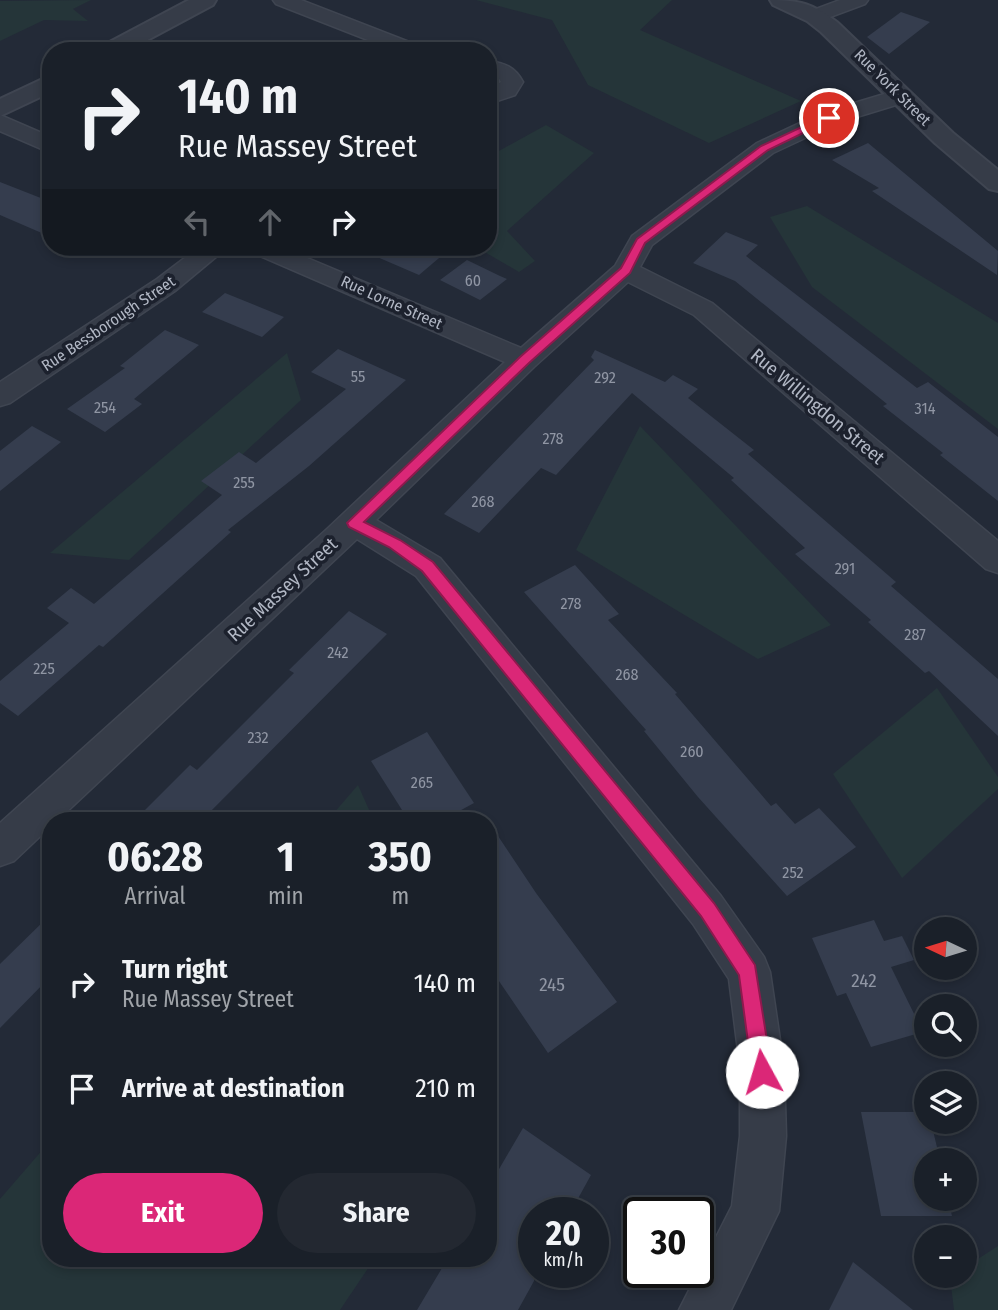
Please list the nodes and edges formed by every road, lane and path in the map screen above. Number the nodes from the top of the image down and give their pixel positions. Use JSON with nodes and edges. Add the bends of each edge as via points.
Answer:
{"nodes":[{"id":1,"x":205,"y":0,"type":"edge"},
{"id":2,"x":283,"y":0,"type":"edge"},
{"id":3,"x":781,"y":0,"type":"edge"},
{"id":4,"x":858,"y":0,"type":"edge"},
{"id":5,"x":815,"y":16,"type":"junction"},
{"id":6,"x":127,"y":42,"type":"edge"},
{"id":7,"x":392,"y":42,"type":"edge"},
{"id":8,"x":497,"y":69,"type":"edge"},
{"id":9,"x":42,"y":87,"type":"edge"},
{"id":10,"x":497,"y":94,"type":"edge"},
{"id":11,"x":901,"y":96,"type":"junction"},
{"id":12,"x":0,"y":110,"type":"edge"},
{"id":13,"x":0,"y":122,"type":"edge"},
{"id":14,"x":42,"y":142,"type":"edge"},
{"id":15,"x":998,"y":183,"type":"edge"},
{"id":16,"x":203,"y":256,"type":"edge"},
{"id":17,"x":281,"y":256,"type":"edge"},
{"id":18,"x":626,"y":270,"type":"junction"},
{"id":19,"x":524,"y":360,"type":"junction"},
{"id":20,"x":0,"y":396,"type":"edge"},
{"id":21,"x":354,"y":523,"type":"junction"},
{"id":22,"x":998,"y":560,"type":"edge"},
{"id":23,"x":0,"y":848,"type":"edge"},
{"id":24,"x":705,"y":1310,"type":"edge"}],
"edges":[{"from":1,"to":6,"type":"street"},
{"from":2,"to":7,"type":"street"},
{"from":3,"to":5,"type":"street","name":"Rue York Street"},
{"from":4,"to":5,"type":"street"},
{"from":5,"to":11,"type":"street","name":"Rue York Street"},
{"from":8,"to":10,"type":"street","via":[[512,82]]},
{"from":9,"to":12,"type":"street"},
{"from":11,"to":15,"type":"street","name":"Rue York Street"},
{"from":11,"to":18,"type":"street","name":"Rue Massey Street","via":[[829,118],[765,148],[641,241]]},
{"from":13,"to":14,"type":"street"},
{"from":16,"to":20,"type":"street","name":"Rue Bessborough Street"},
{"from":17,"to":19,"type":"street","name":"Rue Lorne Street"},
{"from":18,"to":19,"type":"street","name":"Rue Massey Street"},
{"from":18,"to":22,"type":"street","name":"Rue Willingdon Street","via":[[703,309]]},
{"from":19,"to":21,"type":"street","name":"Rue Massey Street"},
{"from":21,"to":23,"type":"street","name":"Rue Massey Street"},
{"from":21,"to":24,"type":"street","via":[[428,566],[707,910],[748,972],[762,1067],[764,1136],[755,1211]]}]}
